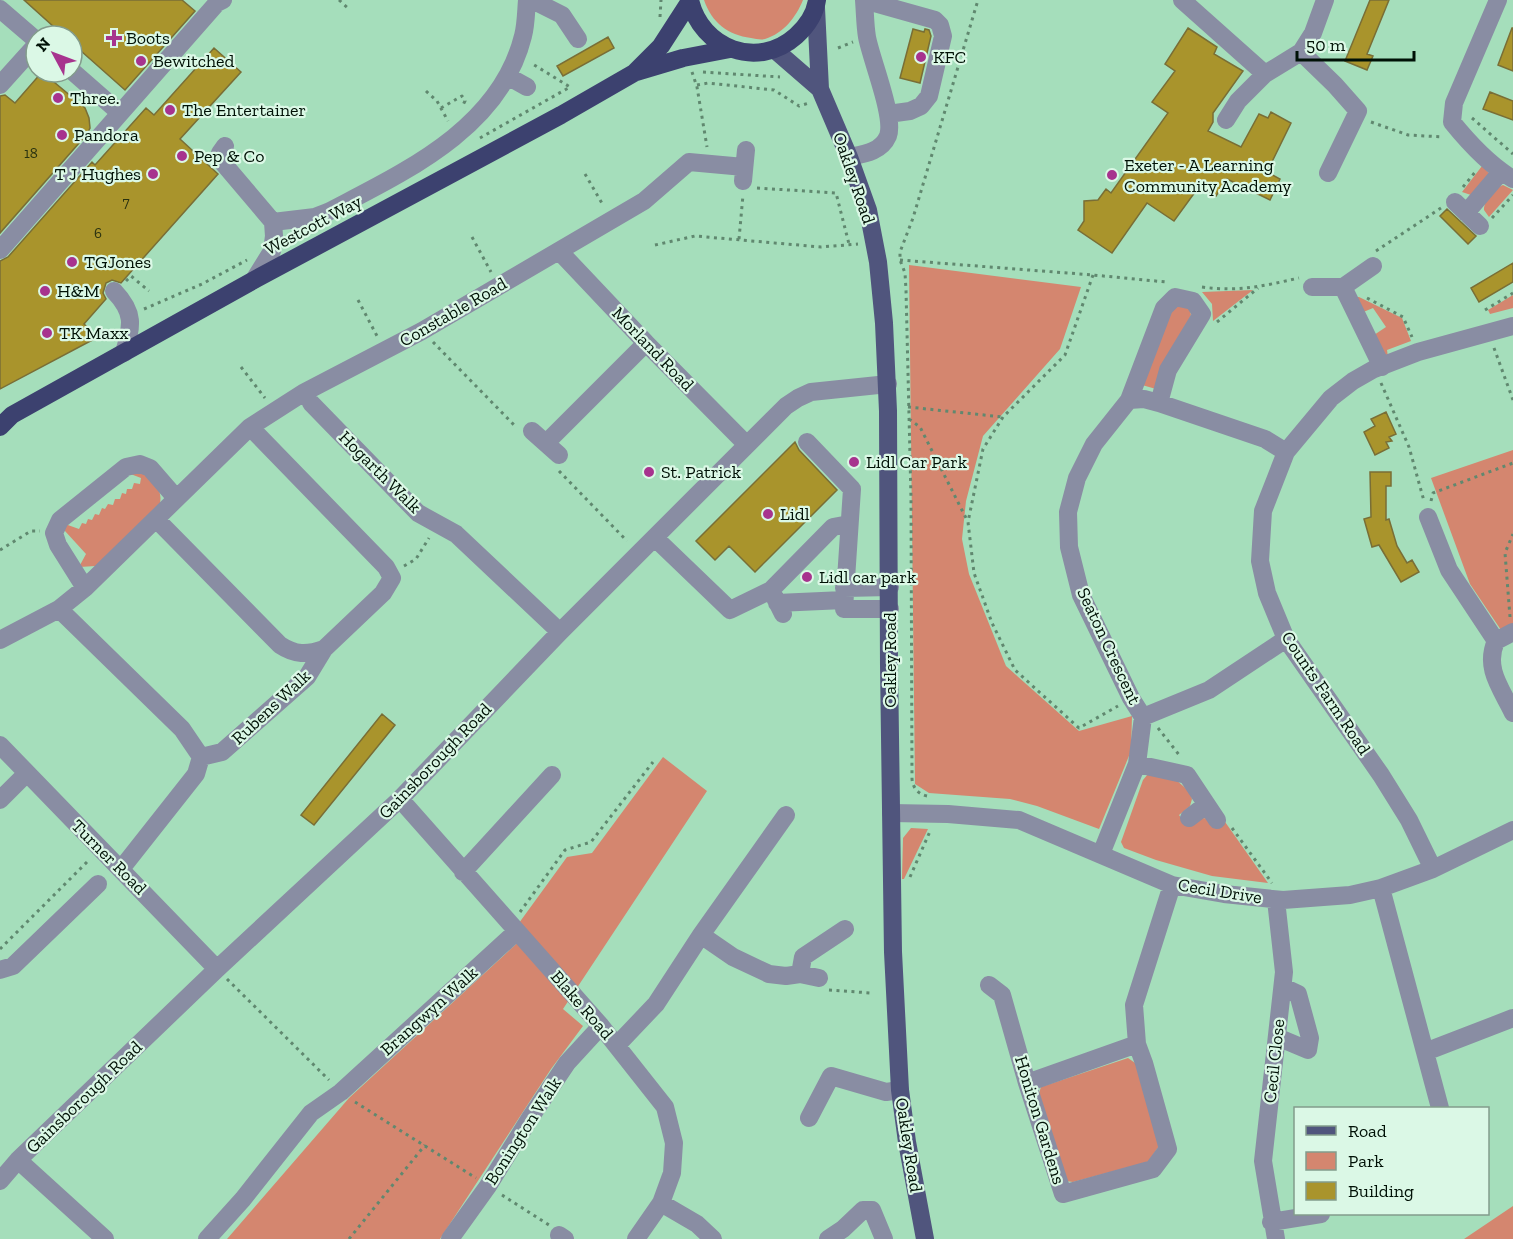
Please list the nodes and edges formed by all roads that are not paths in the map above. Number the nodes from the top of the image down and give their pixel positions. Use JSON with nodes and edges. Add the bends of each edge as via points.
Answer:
{"nodes":[{"id":1,"x":223,"y":0,"type":"edge"},
{"id":2,"x":530,"y":0,"type":"edge"},
{"id":3,"x":1182,"y":0,"type":"edge"},
{"id":4,"x":1325,"y":0,"type":"edge"},
{"id":5,"x":1498,"y":0,"type":"edge"},
{"id":6,"x":690,"y":1,"type":"edge"},
{"id":7,"x":817,"y":4,"type":"edge"},
{"id":8,"x":6,"y":14,"type":"edge"},
{"id":9,"x":24,"y":29,"type":"edge"},
{"id":10,"x":578,"y":39,"type":"dead end"},
{"id":11,"x":730,"y":49,"type":"junction"},
{"id":12,"x":775,"y":50,"type":"junction"},
{"id":13,"x":1301,"y":52,"type":"junction"},
{"id":14,"x":24,"y":58,"type":"edge"},
{"id":15,"x":634,"y":73,"type":"junction"},
{"id":16,"x":1265,"y":74,"type":"junction"},
{"id":17,"x":507,"y":76,"type":"junction"},
{"id":18,"x":84,"y":82,"type":"edge"},
{"id":19,"x":0,"y":85,"type":"edge"},
{"id":20,"x":527,"y":87,"type":"dead end"},
{"id":21,"x":812,"y":95,"type":"junction"},
{"id":22,"x":120,"y":113,"type":"junction"},
{"id":23,"x":888,"y":114,"type":"junction"},
{"id":24,"x":1226,"y":120,"type":"dead end"},
{"id":25,"x":225,"y":146,"type":"dead end"},
{"id":26,"x":849,"y":157,"type":"junction"},
{"id":27,"x":744,"y":171,"type":"road end"},
{"id":28,"x":1328,"y":173,"type":"dead end"},
{"id":29,"x":1507,"y":175,"type":"edge"},
{"id":30,"x":273,"y":222,"type":"junction"},
{"id":31,"x":1480,"y":226,"type":"road end"},
{"id":32,"x":0,"y":249,"type":"edge"},
{"id":33,"x":560,"y":252,"type":"junction"},
{"id":34,"x":1371,"y":261,"type":"road end"},
{"id":35,"x":254,"y":280,"type":"junction"},
{"id":36,"x":1311,"y":282,"type":"road end"},
{"id":37,"x":119,"y":287,"type":"road end"},
{"id":38,"x":1346,"y":292,"type":"junction"},
{"id":39,"x":1513,"y":326,"type":"edge"},
{"id":40,"x":646,"y":344,"type":"junction"},
{"id":41,"x":124,"y":353,"type":"junction"},
{"id":42,"x":1378,"y":368,"type":"junction"},
{"id":43,"x":888,"y":384,"type":"junction"},
{"id":44,"x":1129,"y":400,"type":"junction"},
{"id":45,"x":311,"y":403,"type":"dead end"},
{"id":46,"x":1159,"y":403,"type":"junction"},
{"id":47,"x":4,"y":419,"type":"edge"},
{"id":48,"x":250,"y":427,"type":"junction"},
{"id":49,"x":807,"y":442,"type":"dead end"},
{"id":50,"x":546,"y":443,"type":"dead end"},
{"id":51,"x":747,"y":446,"type":"junction"},
{"id":52,"x":1286,"y":452,"type":"junction"},
{"id":53,"x":176,"y":498,"type":"junction"},
{"id":54,"x":1428,"y":517,"type":"road end"},
{"id":55,"x":156,"y":519,"type":"junction"},
{"id":56,"x":849,"y":524,"type":"junction"},
{"id":57,"x":655,"y":538,"type":"junction"},
{"id":58,"x":890,"y":587,"type":"junction"},
{"id":59,"x":85,"y":588,"type":"junction"},
{"id":60,"x":844,"y":599,"type":"junction"},
{"id":61,"x":777,"y":602,"type":"junction"},
{"id":62,"x":59,"y":609,"type":"junction"},
{"id":63,"x":890,"y":609,"type":"junction"},
{"id":64,"x":560,"y":632,"type":"junction"},
{"id":65,"x":1506,"y":636,"type":"edge"},
{"id":66,"x":1286,"y":639,"type":"junction"},
{"id":67,"x":0,"y":640,"type":"edge"},
{"id":68,"x":324,"y":649,"type":"junction"},
{"id":69,"x":1513,"y":713,"type":"edge"},
{"id":70,"x":1147,"y":716,"type":"junction"},
{"id":71,"x":0,"y":745,"type":"edge"},
{"id":72,"x":201,"y":757,"type":"junction"},
{"id":73,"x":1137,"y":764,"type":"junction"},
{"id":74,"x":26,"y":774,"type":"junction"},
{"id":75,"x":552,"y":776,"type":"dead end"},
{"id":76,"x":400,"y":799,"type":"junction"},
{"id":77,"x":0,"y":800,"type":"edge"},
{"id":78,"x":1206,"y":805,"type":"junction"},
{"id":79,"x":891,"y":813,"type":"junction"},
{"id":80,"x":786,"y":815,"type":"dead end"},
{"id":81,"x":1189,"y":818,"type":"dead end"},
{"id":82,"x":1217,"y":820,"type":"road end"},
{"id":83,"x":1513,"y":830,"type":"edge"},
{"id":84,"x":1101,"y":854,"type":"junction"},
{"id":85,"x":121,"y":868,"type":"junction"},
{"id":86,"x":1433,"y":869,"type":"junction"},
{"id":87,"x":463,"y":872,"type":"junction"},
{"id":88,"x":98,"y":884,"type":"dead end"},
{"id":89,"x":1172,"y":885,"type":"junction"},
{"id":90,"x":1381,"y":888,"type":"junction"},
{"id":91,"x":1280,"y":900,"type":"junction"},
{"id":92,"x":514,"y":927,"type":"junction"},
{"id":93,"x":845,"y":928,"type":"dead end"},
{"id":94,"x":701,"y":935,"type":"junction"},
{"id":95,"x":802,"y":965,"type":"junction"},
{"id":96,"x":218,"y":969,"type":"junction"},
{"id":97,"x":0,"y":970,"type":"edge"},
{"id":98,"x":819,"y":978,"type":"dead end"},
{"id":99,"x":989,"y":986,"type":"dead end"},
{"id":100,"x":1282,"y":987,"type":"junction"},
{"id":101,"x":1513,"y":1018,"type":"edge"},
{"id":102,"x":601,"y":1026,"type":"junction"},
{"id":103,"x":1277,"y":1037,"type":"junction"},
{"id":104,"x":1137,"y":1044,"type":"junction"},
{"id":105,"x":617,"y":1045,"type":"junction"},
{"id":106,"x":1425,"y":1052,"type":"junction"},
{"id":107,"x":1027,"y":1083,"type":"junction"},
{"id":108,"x":900,"y":1090,"type":"junction"},
{"id":109,"x":1440,"y":1107,"type":"edge"},
{"id":110,"x":809,"y":1118,"type":"dead end"},
{"id":111,"x":18,"y":1160,"type":"junction"},
{"id":112,"x":0,"y":1180,"type":"edge"},
{"id":113,"x":661,"y":1203,"type":"junction"},
{"id":114,"x":1318,"y":1215,"type":"edge"},
{"id":115,"x":1274,"y":1230,"type":"edge"},
{"id":116,"x":105,"y":1239,"type":"edge"},
{"id":117,"x":207,"y":1239,"type":"edge"},
{"id":118,"x":450,"y":1239,"type":"edge"},
{"id":119,"x":636,"y":1239,"type":"edge"},
{"id":120,"x":713,"y":1239,"type":"edge"},
{"id":121,"x":828,"y":1239,"type":"edge"},
{"id":122,"x":884,"y":1239,"type":"edge"},
{"id":123,"x":925,"y":1239,"type":"edge"}],
"edges":[{"from":1,"to":22,"type":"street"},
{"from":2,"to":10,"type":"street","via":[[562,15]]},
{"from":2,"to":17,"type":"street","via":[[523,36]]},
{"from":3,"to":16,"type":"street"},
{"from":4,"to":13,"type":"street"},
{"from":5,"to":29,"type":"street","via":[[1454,103],[1452,122]]},
{"from":6,"to":11,"type":"highway","via":[[705,30]]},
{"from":6,"to":15,"type":"highway","name":"Westcott Way","via":[[661,46]]},
{"from":7,"to":12,"type":"highway","via":[[805,28]]},
{"from":7,"to":21,"type":"main road"},
{"from":8,"to":9,"type":"street"},
{"from":11,"to":12,"type":"highway","via":[[753,53]]},
{"from":11,"to":15,"type":"highway","name":"Westcott Way"},
{"from":12,"to":21,"type":"main road"},
{"from":13,"to":16,"type":"street"},
{"from":13,"to":28,"type":"street","via":[[1358,111]]},
{"from":14,"to":19,"type":"street"},
{"from":15,"to":35,"type":"highway","name":"Westcott Way"},
{"from":16,"to":24,"type":"street","via":[[1238,101]]},
{"from":17,"to":20,"type":"street"},
{"from":17,"to":30,"type":"street","via":[[457,135],[408,170],[328,212]]},
{"from":18,"to":22,"type":"street"},
{"from":21,"to":26,"type":"main road","name":"Oakley Road"},
{"from":22,"to":32,"type":"street"},
{"from":23,"to":23,"type":"street","via":[[910,111],[929,96],[943,36],[935,20],[864,0],[866,35]]},
{"from":23,"to":26,"type":"street","via":[[888,135],[882,145],[872,152]]},
{"from":25,"to":30,"type":"street","via":[[220,153],[223,163]]},
{"from":26,"to":43,"type":"main road","name":"Oakley Road","via":[[868,210],[878,262]]},
{"from":27,"to":33,"type":"street","name":"Constable Road","via":[[689,162],[644,201]]},
{"from":29,"to":31,"type":"street","via":[[1455,203]]},
{"from":30,"to":35,"type":"street","via":[[272,251]]},
{"from":33,"to":40,"type":"street","name":"Morland Road"},
{"from":33,"to":48,"type":"street","name":"Constable Road","via":[[303,393]]},
{"from":34,"to":38,"type":"street"},
{"from":35,"to":41,"type":"highway","name":"Westcott Way"},
{"from":36,"to":38,"type":"street"},
{"from":37,"to":41,"type":"street","via":[[130,314],[131,329]]},
{"from":38,"to":42,"type":"street"},
{"from":39,"to":42,"type":"street","name":"Counts Farm Road","via":[[1418,352]]},
{"from":40,"to":50,"type":"street"},
{"from":40,"to":51,"type":"street","name":"Morland Road"},
{"from":41,"to":47,"type":"highway","name":"Westcott Way"},
{"from":42,"to":52,"type":"street","name":"Counts Farm Road","via":[[1331,398]]},
{"from":43,"to":51,"type":"street","name":"Gainsborough Road","via":[[811,392],[786,406]]},
{"from":43,"to":58,"type":"main road","name":"Oakley Road"},
{"from":44,"to":46,"type":"street"},
{"from":44,"to":46,"type":"street","name":"Seaton Crescent","via":[[1164,308],[1175,297],[1193,301],[1202,314],[1168,370]]},
{"from":44,"to":70,"type":"street","name":"Seaton Crescent","via":[[1094,444],[1077,478],[1068,512],[1069,547],[1082,595],[1131,698]]},
{"from":45,"to":64,"type":"street","name":"Hogarth Walk","via":[[336,416],[418,513],[456,534]]},
{"from":46,"to":52,"type":"street","via":[[1264,439]]},
{"from":48,"to":53,"type":"street","name":"Constable Road"},
{"from":48,"to":68,"type":"street","name":"Rubens Walk","via":[[392,578],[383,593]]},
{"from":49,"to":56,"type":"street","via":[[852,489]]},
{"from":51,"to":57,"type":"street","name":"Gainsborough Road"},
{"from":52,"to":66,"type":"street","name":"Counts Farm Road","via":[[1263,511],[1260,561],[1267,593]]},
{"from":53,"to":55,"type":"street","name":"Constable Road"},
{"from":53,"to":59,"type":"street","via":[[150,468],[140,464],[126,467],[60,520],[54,532],[58,545]]},
{"from":54,"to":65,"type":"street","via":[[1449,570]]},
{"from":55,"to":59,"type":"street","name":"Constable Road"},
{"from":55,"to":68,"type":"street","via":[[280,645],[291,653],[311,654]]},
{"from":56,"to":60,"type":"street"},
{"from":56,"to":61,"type":"street","via":[[833,527]]},
{"from":57,"to":61,"type":"street","via":[[730,610]]},
{"from":57,"to":64,"type":"street","name":"Gainsborough Road"},
{"from":58,"to":60,"type":"street"},
{"from":58,"to":63,"type":"main road","name":"Oakley Road"},
{"from":59,"to":62,"type":"street","name":"Constable Road"},
{"from":60,"to":61,"type":"street"},
{"from":60,"to":63,"type":"street"},
{"from":62,"to":67,"type":"street","name":"Constable Road"},
{"from":62,"to":72,"type":"street","via":[[182,729]]},
{"from":63,"to":79,"type":"main road","name":"Oakley Road"},
{"from":64,"to":76,"type":"street","name":"Gainsborough Road"},
{"from":65,"to":69,"type":"street","via":[[1491,652],[1492,670]]},
{"from":66,"to":70,"type":"street","via":[[1209,690]]},
{"from":66,"to":86,"type":"street","name":"Counts Farm Road","via":[[1381,775]]},
{"from":68,"to":72,"type":"street","name":"Rubens Walk","via":[[307,677],[222,752]]},
{"from":70,"to":73,"type":"street","name":"Seaton Crescent"},
{"from":71,"to":74,"type":"street","name":"Turner Road"},
{"from":72,"to":85,"type":"street","via":[[196,774]]},
{"from":73,"to":78,"type":"street","via":[[1186,775]]},
{"from":73,"to":84,"type":"street","name":"Seaton Crescent"},
{"from":74,"to":77,"type":"street"},
{"from":74,"to":85,"type":"street","name":"Turner Road"},
{"from":75,"to":87,"type":"street"},
{"from":76,"to":87,"type":"street","name":"Blake Road"},
{"from":76,"to":96,"type":"street","name":"Gainsborough Road"},
{"from":78,"to":81,"type":"street"},
{"from":78,"to":82,"type":"street"},
{"from":79,"to":84,"type":"street","name":"Cecil Drive","via":[[1019,820]]},
{"from":79,"to":108,"type":"main road","name":"Oakley Road"},
{"from":80,"to":94,"type":"street"},
{"from":83,"to":86,"type":"street","name":"Cecil Drive"},
{"from":84,"to":89,"type":"street","name":"Cecil Drive"},
{"from":85,"to":96,"type":"street","name":"Turner Road"},
{"from":86,"to":90,"type":"street","name":"Cecil Drive"},
{"from":87,"to":92,"type":"street","name":"Blake Road"},
{"from":88,"to":97,"type":"street","via":[[75,888],[13,966]]},
{"from":89,"to":91,"type":"street","name":"Cecil Drive"},
{"from":89,"to":104,"type":"street","name":"Honiton Gardens","via":[[1134,1005]]},
{"from":90,"to":91,"type":"street","name":"Cecil Drive","via":[[1350,895]]},
{"from":90,"to":106,"type":"street"},
{"from":91,"to":100,"type":"street","name":"Cecil Close"},
{"from":92,"to":102,"type":"street","name":"Blake Road"},
{"from":92,"to":117,"type":"street","name":"Brangwyn Walk","via":[[341,1092],[311,1113]]},
{"from":93,"to":95,"type":"street"},
{"from":94,"to":95,"type":"street","via":[[733,957],[769,974],[786,976]]},
{"from":94,"to":105,"type":"street","via":[[656,1004]]},
{"from":95,"to":98,"type":"street"},
{"from":96,"to":111,"type":"street","name":"Gainsborough Road"},
{"from":99,"to":107,"type":"street","name":"Honiton Gardens","via":[[1002,995]]},
{"from":100,"to":103,"type":"street","name":"Cecil Close"},
{"from":100,"to":103,"type":"street","via":[[1299,994],[1310,1038],[1308,1050]]},
{"from":101,"to":106,"type":"street"},
{"from":102,"to":105,"type":"street","name":"Blake Road"},
{"from":102,"to":118,"type":"street","name":"Bonington Walk","via":[[567,1063]]},
{"from":103,"to":115,"type":"street","name":"Cecil Close","via":[[1263,1161]]},
{"from":104,"to":107,"type":"street"},
{"from":104,"to":107,"type":"street","name":"Honiton Gardens","via":[[1167,1149],[1153,1169],[1064,1194]]},
{"from":105,"to":113,"type":"street","name":"Blake Road","via":[[665,1107],[669,1119],[674,1159]]},
{"from":106,"to":109,"type":"street"},
{"from":108,"to":110,"type":"street","via":[[886,1092],[831,1076]]},
{"from":108,"to":123,"type":"main road","name":"Oakley Road"},
{"from":111,"to":112,"type":"street","name":"Gainsborough Road"},
{"from":111,"to":116,"type":"street"},
{"from":113,"to":119,"type":"street","name":"Blake Road"},
{"from":113,"to":120,"type":"street","via":[[698,1224]]},
{"from":114,"to":115,"type":"street","name":"Cecil Close"},
{"from":121,"to":122,"type":"street","via":[[863,1210],[872,1210]]}]}
